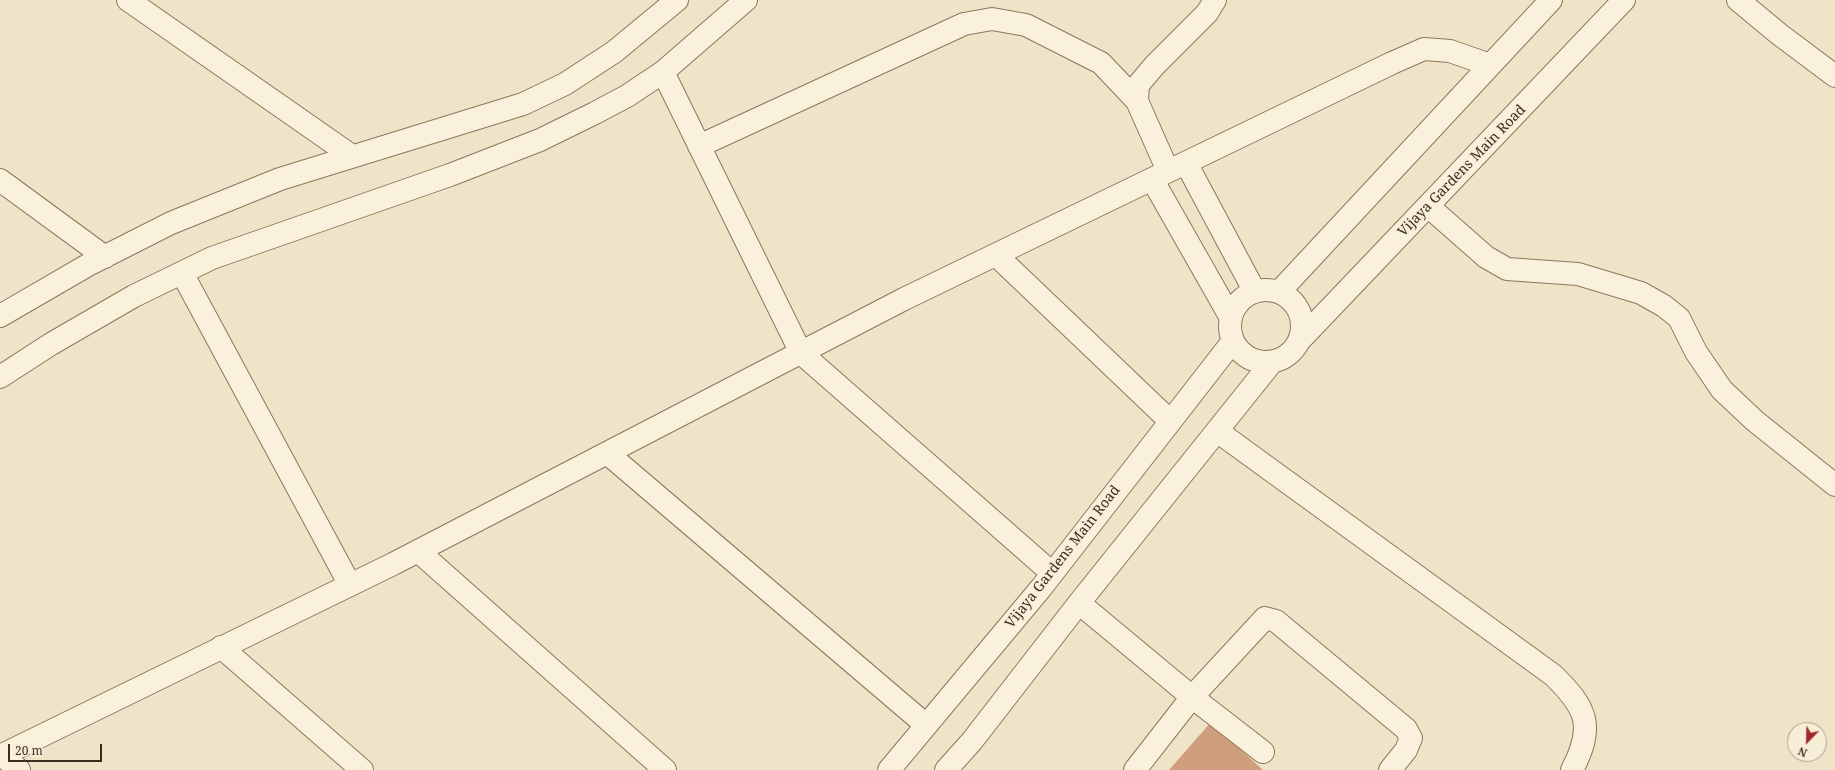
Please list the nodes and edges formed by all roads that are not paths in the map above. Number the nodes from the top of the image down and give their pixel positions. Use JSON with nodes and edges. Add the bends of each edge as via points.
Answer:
{"nodes":[{"id":1,"x":128,"y":0,"type":"edge"},
{"id":2,"x":677,"y":0,"type":"edge"},
{"id":3,"x":746,"y":0,"type":"edge"},
{"id":4,"x":1215,"y":0,"type":"edge"},
{"id":5,"x":1551,"y":0,"type":"edge"},
{"id":6,"x":1624,"y":0,"type":"edge"},
{"id":7,"x":1738,"y":0,"type":"edge"},
{"id":8,"x":1490,"y":65,"type":"junction"},
{"id":9,"x":663,"y":72,"type":"junction"},
{"id":10,"x":1835,"y":76,"type":"edge"},
{"id":11,"x":1137,"y":102,"type":"junction"},
{"id":12,"x":699,"y":146,"type":"junction"},
{"id":13,"x":352,"y":156,"type":"junction"},
{"id":14,"x":1168,"y":171,"type":"junction"},
{"id":15,"x":0,"y":180,"type":"edge"},
{"id":16,"x":1428,"y":206,"type":"junction"},
{"id":17,"x":996,"y":254,"type":"junction"},
{"id":18,"x":105,"y":257,"type":"junction"},
{"id":19,"x":182,"y":273,"type":"junction"},
{"id":20,"x":1255,"y":292,"type":"junction"},
{"id":21,"x":1279,"y":292,"type":"junction"},
{"id":22,"x":0,"y":316,"type":"edge"},
{"id":23,"x":1231,"y":318,"type":"junction"},
{"id":24,"x":1233,"y":341,"type":"junction"},
{"id":25,"x":1299,"y":342,"type":"junction"},
{"id":26,"x":801,"y":352,"type":"junction"},
{"id":27,"x":1272,"y":362,"type":"junction"},
{"id":28,"x":0,"y":377,"type":"edge"},
{"id":29,"x":1170,"y":421,"type":"junction"},
{"id":30,"x":1217,"y":431,"type":"junction"},
{"id":31,"x":607,"y":453,"type":"junction"},
{"id":32,"x":1835,"y":485,"type":"edge"},
{"id":33,"x":418,"y":551,"type":"junction"},
{"id":34,"x":1052,"y":574,"type":"junction"},
{"id":35,"x":350,"y":585,"type":"junction"},
{"id":36,"x":1079,"y":603,"type":"junction"},
{"id":37,"x":221,"y":647,"type":"junction"},
{"id":38,"x":1192,"y":697,"type":"junction"},
{"id":39,"x":926,"y":725,"type":"junction"},
{"id":40,"x":1263,"y":752,"type":"dead end"},
{"id":41,"x":1,"y":756,"type":"edge"},
{"id":42,"x":19,"y":770,"type":"edge"},
{"id":43,"x":362,"y":770,"type":"edge"},
{"id":44,"x":665,"y":770,"type":"edge"},
{"id":45,"x":889,"y":770,"type":"edge"},
{"id":46,"x":946,"y":770,"type":"edge"},
{"id":47,"x":1135,"y":770,"type":"edge"},
{"id":48,"x":1390,"y":770,"type":"edge"},
{"id":49,"x":1572,"y":770,"type":"edge"}],
"edges":[{"from":1,"to":13,"type":"street"},
{"from":2,"to":13,"type":"street","via":[[614,52],[565,84],[523,104]]},
{"from":3,"to":9,"type":"street"},
{"from":4,"to":11,"type":"street","via":[[1207,13],[1138,85]]},
{"from":5,"to":8,"type":"street"},
{"from":6,"to":16,"type":"street","name":"Vijaya Gardens Main Road"},
{"from":7,"to":10,"type":"street"},
{"from":8,"to":14,"type":"street","via":[[1450,51],[1424,49]]},
{"from":8,"to":21,"type":"street"},
{"from":9,"to":12,"type":"street"},
{"from":9,"to":19,"type":"street","via":[[627,96],[540,140],[450,175],[212,258]]},
{"from":11,"to":12,"type":"street","via":[[1101,63],[1026,25],[992,19],[964,24]]},
{"from":11,"to":14,"type":"street"},
{"from":12,"to":26,"type":"street"},
{"from":13,"to":18,"type":"street","via":[[280,179],[178,220]]},
{"from":14,"to":17,"type":"street"},
{"from":14,"to":20,"type":"street"},
{"from":14,"to":23,"type":"street"},
{"from":15,"to":18,"type":"street"},
{"from":16,"to":25,"type":"street","name":"Vijaya Gardens Main Road"},
{"from":16,"to":32,"type":"street","via":[[1486,257],[1507,269],[1578,274],[1641,294],[1664,306],[1679,318],[1696,352],[1722,390]]},
{"from":17,"to":26,"type":"street"},
{"from":17,"to":29,"type":"street"},
{"from":18,"to":22,"type":"street"},
{"from":19,"to":28,"type":"street","via":[[50,344]]},
{"from":19,"to":35,"type":"street"},
{"from":20,"to":21,"type":"street"},
{"from":20,"to":23,"type":"street","via":[[1244,297],[1236,306]]},
{"from":21,"to":25,"type":"street","via":[[1289,298],[1302,318]]},
{"from":23,"to":24,"type":"street","via":[[1230,330]]},
{"from":24,"to":27,"type":"street","via":[[1249,359]]},
{"from":24,"to":29,"type":"street","name":"Vijaya Gardens Main Road"},
{"from":25,"to":27,"type":"street","via":[[1293,351]]},
{"from":26,"to":31,"type":"street"},
{"from":26,"to":34,"type":"street"},
{"from":27,"to":30,"type":"street"},
{"from":29,"to":34,"type":"street","name":"Vijaya Gardens Main Road"},
{"from":30,"to":36,"type":"street"},
{"from":30,"to":49,"type":"street","via":[[1553,674],[1572,694],[1585,718],[1582,751]]},
{"from":31,"to":33,"type":"street"},
{"from":31,"to":39,"type":"street"},
{"from":33,"to":35,"type":"street"},
{"from":33,"to":44,"type":"street"},
{"from":34,"to":39,"type":"street","name":"Vijaya Gardens Main Road"},
{"from":35,"to":37,"type":"street"},
{"from":36,"to":38,"type":"street"},
{"from":36,"to":46,"type":"street","via":[[972,741]]},
{"from":37,"to":41,"type":"street"},
{"from":37,"to":43,"type":"street"},
{"from":38,"to":40,"type":"street"},
{"from":38,"to":47,"type":"street"},
{"from":38,"to":48,"type":"street","via":[[1265,618],[1276,621],[1406,729],[1411,738],[1406,750]]},
{"from":39,"to":45,"type":"street","name":"Vijaya Gardens Main Road"},
{"from":41,"to":42,"type":"street"}]}
